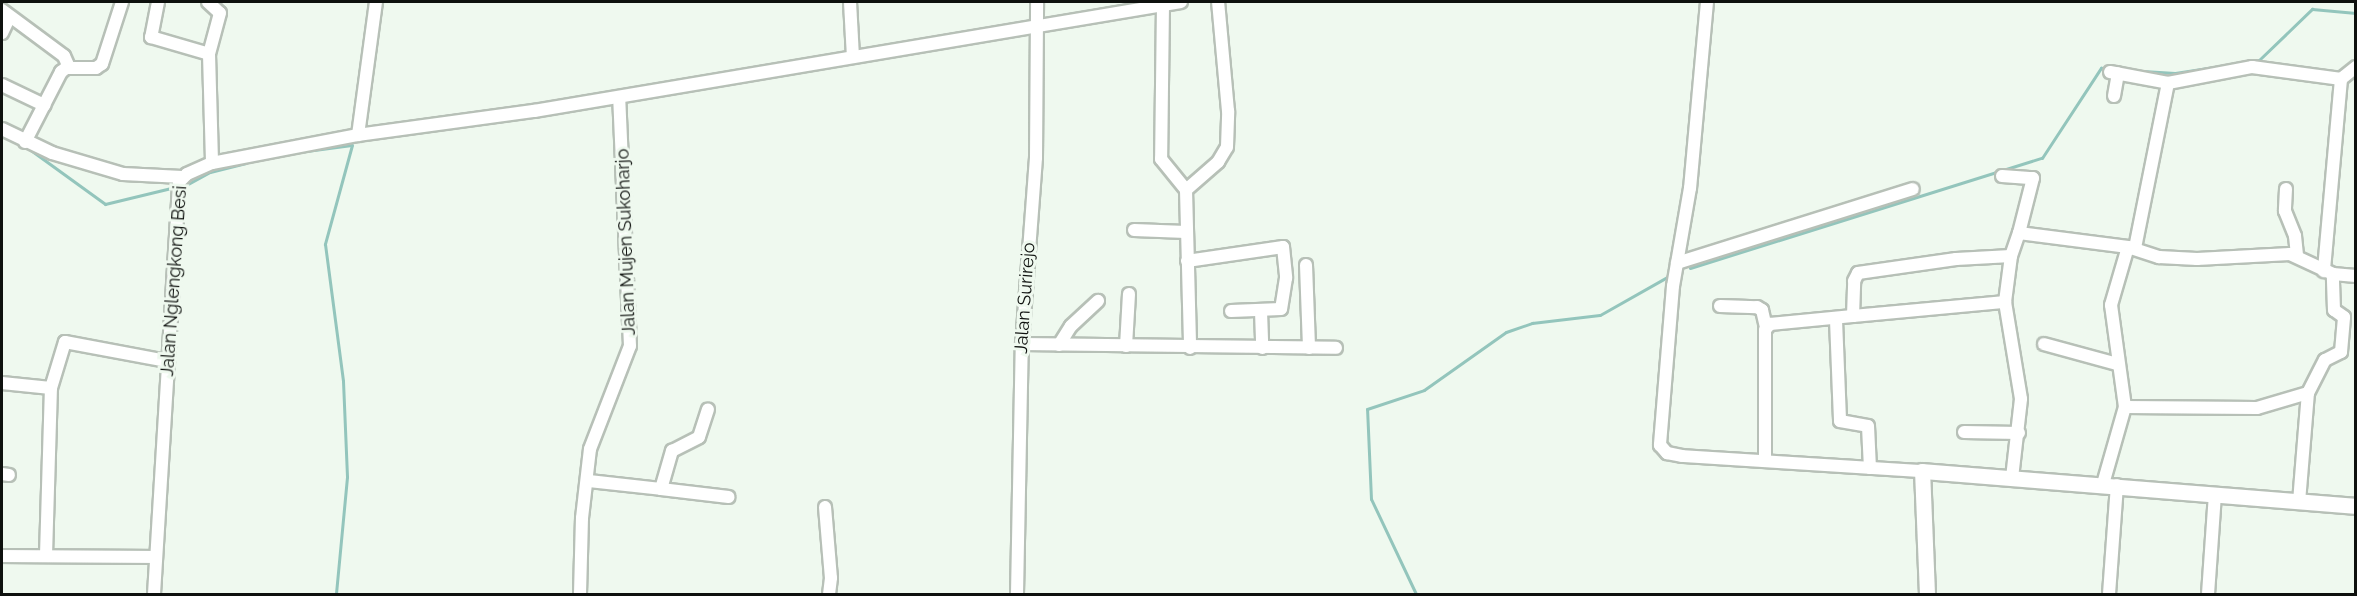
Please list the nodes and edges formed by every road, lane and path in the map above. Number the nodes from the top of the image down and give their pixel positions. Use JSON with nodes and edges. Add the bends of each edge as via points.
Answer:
{"nodes":[{"id":1,"x":122,"y":2,"type":"edge"},
{"id":2,"x":158,"y":2,"type":"edge"},
{"id":3,"x":208,"y":2,"type":"edge"},
{"id":4,"x":376,"y":2,"type":"edge"},
{"id":5,"x":850,"y":2,"type":"edge"},
{"id":6,"x":1037,"y":2,"type":"edge"},
{"id":7,"x":1181,"y":2,"type":"edge"},
{"id":8,"x":1218,"y":2,"type":"edge"},
{"id":9,"x":1707,"y":2,"type":"edge"},
{"id":10,"x":1163,"y":4,"type":"junction"},
{"id":11,"x":5,"y":14,"type":"edge"},
{"id":12,"x":1040,"y":25,"type":"junction"},
{"id":13,"x":2,"y":33,"type":"edge"},
{"id":14,"x":209,"y":54,"type":"junction"},
{"id":15,"x":853,"y":57,"type":"junction"},
{"id":16,"x":2355,"y":67,"type":"edge"},
{"id":17,"x":69,"y":68,"type":"junction"},
{"id":18,"x":2341,"y":79,"type":"junction"},
{"id":19,"x":2168,"y":82,"type":"junction"},
{"id":20,"x":2,"y":85,"type":"edge"},
{"id":21,"x":2114,"y":96,"type":"dead end"},
{"id":22,"x":619,"y":97,"type":"junction"},
{"id":23,"x":44,"y":105,"type":"junction"},
{"id":24,"x":2,"y":129,"type":"edge"},
{"id":25,"x":358,"y":135,"type":"junction"},
{"id":26,"x":25,"y":142,"type":"junction"},
{"id":27,"x":212,"y":163,"type":"junction"},
{"id":28,"x":2002,"y":176,"type":"dead end"},
{"id":29,"x":182,"y":177,"type":"junction"},
{"id":30,"x":1913,"y":189,"type":"dead end"},
{"id":31,"x":2286,"y":189,"type":"dead end"},
{"id":32,"x":1186,"y":190,"type":"junction"},
{"id":33,"x":1134,"y":230,"type":"dead end"},
{"id":34,"x":1186,"y":232,"type":"junction"},
{"id":35,"x":2019,"y":233,"type":"junction"},
{"id":36,"x":2131,"y":248,"type":"junction"},
{"id":37,"x":2297,"y":255,"type":"junction"},
{"id":38,"x":2011,"y":256,"type":"junction"},
{"id":39,"x":1187,"y":261,"type":"junction"},
{"id":40,"x":1677,"y":263,"type":"junction"},
{"id":41,"x":1306,"y":265,"type":"dead end"},
{"id":42,"x":2329,"y":272,"type":"junction"},
{"id":43,"x":2355,"y":276,"type":"edge"},
{"id":44,"x":1129,"y":294,"type":"dead end"},
{"id":45,"x":1098,"y":301,"type":"dead end"},
{"id":46,"x":2005,"y":302,"type":"junction"},
{"id":47,"x":1720,"y":306,"type":"dead end"},
{"id":48,"x":1231,"y":311,"type":"dead end"},
{"id":49,"x":1261,"y":312,"type":"junction"},
{"id":50,"x":1854,"y":316,"type":"junction"},
{"id":51,"x":1836,"y":320,"type":"junction"},
{"id":52,"x":1766,"y":327,"type":"junction"},
{"id":53,"x":1022,"y":344,"type":"junction"},
{"id":54,"x":2044,"y":344,"type":"dead end"},
{"id":55,"x":1059,"y":345,"type":"junction"},
{"id":56,"x":1126,"y":346,"type":"junction"},
{"id":57,"x":1190,"y":348,"type":"junction"},
{"id":58,"x":1262,"y":348,"type":"junction"},
{"id":59,"x":1310,"y":348,"type":"junction"},
{"id":60,"x":1336,"y":348,"type":"dead end"},
{"id":61,"x":167,"y":361,"type":"junction"},
{"id":62,"x":2117,"y":364,"type":"junction"},
{"id":63,"x":2,"y":383,"type":"edge"},
{"id":64,"x":51,"y":388,"type":"junction"},
{"id":65,"x":2308,"y":393,"type":"junction"},
{"id":66,"x":2125,"y":407,"type":"junction"},
{"id":67,"x":708,"y":409,"type":"dead end"},
{"id":68,"x":1964,"y":432,"type":"dead end"},
{"id":69,"x":2019,"y":433,"type":"junction"},
{"id":70,"x":1765,"y":459,"type":"junction"},
{"id":71,"x":1870,"y":468,"type":"junction"},
{"id":72,"x":1922,"y":471,"type":"junction"},
{"id":73,"x":2012,"y":478,"type":"junction"},
{"id":74,"x":589,"y":481,"type":"junction"},
{"id":75,"x":2110,"y":485,"type":"junction"},
{"id":76,"x":661,"y":489,"type":"junction"},
{"id":77,"x":2215,"y":495,"type":"junction"},
{"id":78,"x":729,"y":497,"type":"dead end"},
{"id":79,"x":2299,"y":502,"type":"junction"},
{"id":80,"x":2355,"y":506,"type":"edge"},
{"id":81,"x":825,"y":507,"type":"dead end"},
{"id":82,"x":46,"y":555,"type":"junction"},
{"id":83,"x":2,"y":556,"type":"edge"},
{"id":84,"x":155,"y":556,"type":"junction"},
{"id":85,"x":154,"y":594,"type":"edge"},
{"id":86,"x":580,"y":594,"type":"edge"},
{"id":87,"x":829,"y":594,"type":"edge"},
{"id":88,"x":1017,"y":594,"type":"edge"},
{"id":89,"x":1927,"y":594,"type":"edge"},
{"id":90,"x":2109,"y":594,"type":"edge"},
{"id":91,"x":2208,"y":594,"type":"edge"}],
"edges":[{"from":1,"to":17,"type":"street","via":[[102,64],[96,68]]},
{"from":2,"to":14,"type":"street","via":[[151,37]]},
{"from":3,"to":14,"type":"street","via":[[219,13]]},
{"from":4,"to":25,"type":"street"},
{"from":5,"to":15,"type":"street"},
{"from":6,"to":12,"type":"street","name":"Jalan Surirejo"},
{"from":7,"to":10,"type":"street","name":"Jalan Nglengkong Besi"},
{"from":8,"to":32,"type":"street","via":[[1228,111],[1227,147],[1218,162]]},
{"from":9,"to":40,"type":"street","via":[[1690,188]]},
{"from":10,"to":12,"type":"street","name":"Jalan Nglengkong Besi"},
{"from":10,"to":32,"type":"street","via":[[1161,159]]},
{"from":11,"to":13,"type":"street"},
{"from":11,"to":17,"type":"street","via":[[64,56]]},
{"from":12,"to":15,"type":"street","name":"Jalan Nglengkong Besi"},
{"from":12,"to":53,"type":"street","name":"Jalan Surirejo","via":[[1036,158]]},
{"from":14,"to":27,"type":"street"},
{"from":15,"to":22,"type":"street","name":"Jalan Nglengkong Besi"},
{"from":16,"to":18,"type":"street"},
{"from":17,"to":23,"type":"street","via":[[61,72]]},
{"from":18,"to":19,"type":"street","via":[[2240,67]]},
{"from":18,"to":42,"type":"street"},
{"from":19,"to":21,"type":"street","via":[[2114,73]]},
{"from":19,"to":36,"type":"street"},
{"from":20,"to":23,"type":"street"},
{"from":22,"to":25,"type":"street","name":"Jalan Nglengkong Besi"},
{"from":22,"to":74,"type":"street","name":"Jalan Mujen Sukoharjo","via":[[630,346],[590,449]]},
{"from":23,"to":26,"type":"street"},
{"from":24,"to":26,"type":"street"},
{"from":25,"to":27,"type":"street","name":"Jalan Nglengkong Besi"},
{"from":26,"to":29,"type":"street","via":[[123,174]]},
{"from":27,"to":29,"type":"street","name":"Jalan Nglengkong Besi"},
{"from":28,"to":35,"type":"street","via":[[2033,178]]},
{"from":29,"to":61,"type":"street","name":"Jalan Nglengkong Besi","via":[[177,189]]},
{"from":30,"to":40,"type":"street"},
{"from":31,"to":37,"type":"street","via":[[2285,211],[2295,236]]},
{"from":32,"to":34,"type":"street"},
{"from":33,"to":34,"type":"street"},
{"from":34,"to":39,"type":"street"},
{"from":35,"to":36,"type":"street"},
{"from":35,"to":38,"type":"street"},
{"from":36,"to":37,"type":"street","via":[[2159,257],[2197,260]]},
{"from":36,"to":62,"type":"street","via":[[2111,305]]},
{"from":37,"to":42,"type":"street"},
{"from":38,"to":46,"type":"street"},
{"from":38,"to":50,"type":"street","via":[[1956,259],[1858,273],[1854,281]]},
{"from":39,"to":49,"type":"street","via":[[1283,247],[1284,304],[1277,311]]},
{"from":39,"to":57,"type":"street"},
{"from":40,"to":70,"type":"street","via":[[1660,445],[1667,453],[1682,456]]},
{"from":41,"to":59,"type":"street"},
{"from":42,"to":43,"type":"street"},
{"from":42,"to":65,"type":"street","via":[[2334,310],[2344,317],[2341,352],[2325,360]]},
{"from":44,"to":56,"type":"street"},
{"from":45,"to":55,"type":"street","via":[[1071,326]]},
{"from":46,"to":50,"type":"street","via":[[1938,305]]},
{"from":46,"to":69,"type":"street","via":[[2018,359]]},
{"from":47,"to":52,"type":"street","via":[[1757,307],[1762,310]]},
{"from":48,"to":49,"type":"street"},
{"from":49,"to":58,"type":"street"},
{"from":50,"to":51,"type":"street"},
{"from":51,"to":52,"type":"street","via":[[1773,323]]},
{"from":51,"to":71,"type":"street","via":[[1840,421],[1868,426]]},
{"from":52,"to":70,"type":"street"},
{"from":53,"to":55,"type":"street"},
{"from":53,"to":88,"type":"street","name":"Jalan Surirejo"},
{"from":54,"to":62,"type":"street"},
{"from":55,"to":56,"type":"street"},
{"from":56,"to":57,"type":"street"},
{"from":57,"to":58,"type":"street"},
{"from":58,"to":59,"type":"street"},
{"from":59,"to":60,"type":"street"},
{"from":61,"to":64,"type":"street","via":[[65,342]]},
{"from":61,"to":84,"type":"street","name":"Jalan Nglengkong Besi"},
{"from":62,"to":66,"type":"street"},
{"from":63,"to":64,"type":"street"},
{"from":64,"to":82,"type":"street"},
{"from":65,"to":66,"type":"street","via":[[2257,408]]},
{"from":65,"to":79,"type":"street"},
{"from":66,"to":75,"type":"street"},
{"from":67,"to":76,"type":"street","via":[[699,437],[672,450]]},
{"from":68,"to":69,"type":"street"},
{"from":69,"to":73,"type":"street"},
{"from":70,"to":71,"type":"street"},
{"from":71,"to":72,"type":"street"},
{"from":72,"to":73,"type":"street"},
{"from":72,"to":89,"type":"street"},
{"from":73,"to":75,"type":"street"},
{"from":74,"to":76,"type":"street"},
{"from":74,"to":86,"type":"street","name":"Jalan Mujen Sukoharjo","via":[[582,518]]},
{"from":75,"to":77,"type":"street"},
{"from":75,"to":90,"type":"street"},
{"from":76,"to":78,"type":"street"},
{"from":77,"to":79,"type":"street"},
{"from":77,"to":91,"type":"street"},
{"from":79,"to":80,"type":"street"},
{"from":81,"to":87,"type":"street"},
{"from":82,"to":83,"type":"street"},
{"from":82,"to":84,"type":"street"},
{"from":84,"to":85,"type":"street","name":"Jalan Nglengkong Besi"}]}
